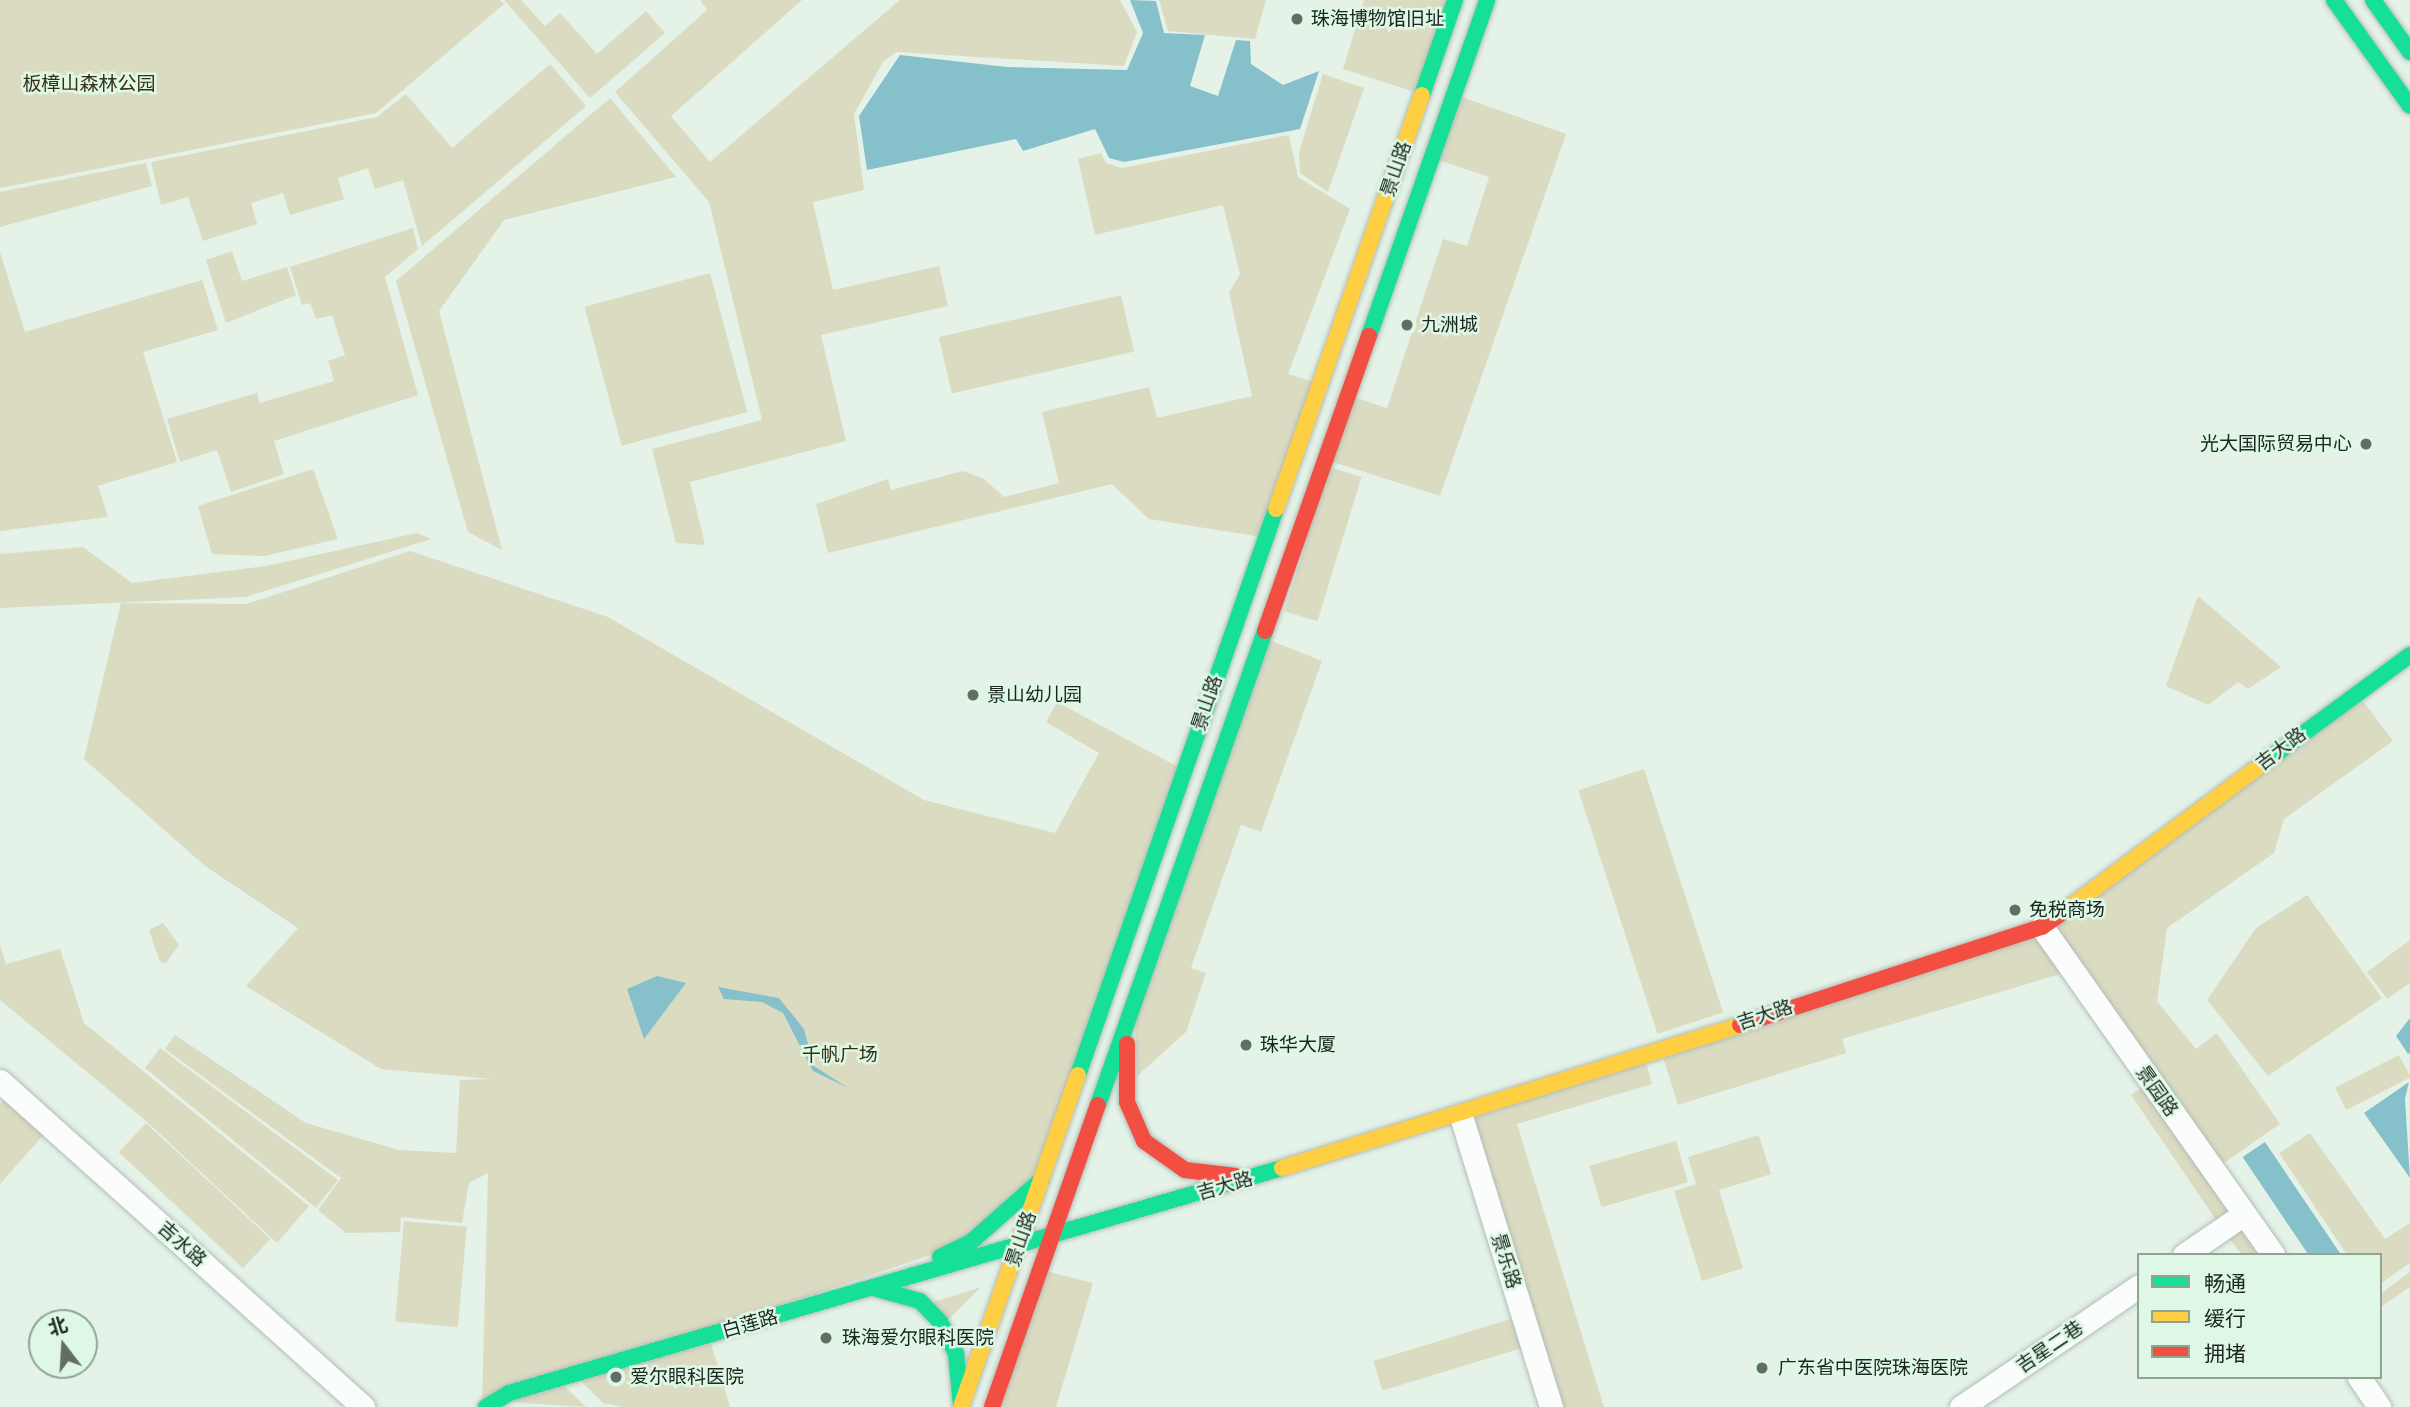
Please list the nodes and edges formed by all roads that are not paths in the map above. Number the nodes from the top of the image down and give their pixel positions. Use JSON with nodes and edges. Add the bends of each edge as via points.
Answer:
{"nodes":[{"id":1,"x":1455,"y":0,"type":"edge"},
{"id":2,"x":1487,"y":0,"type":"edge"},
{"id":3,"x":2333,"y":0,"type":"edge"},
{"id":4,"x":2373,"y":0,"type":"edge"},
{"id":5,"x":2410,"y":52,"type":"edge"},
{"id":6,"x":2410,"y":106,"type":"edge"},
{"id":7,"x":2410,"y":655,"type":"edge"},
{"id":8,"x":2042,"y":927,"type":"junction"},
{"id":9,"x":1129,"y":1019,"type":"junction"},
{"id":10,"x":0,"y":1081,"type":"edge"},
{"id":11,"x":1461,"y":1116,"type":"junction"},
{"id":12,"x":1265,"y":1174,"type":"junction"},
{"id":13,"x":1041,"y":1180,"type":"junction"},
{"id":14,"x":2244,"y":1214,"type":"junction"},
{"id":15,"x":1051,"y":1237,"type":"junction"},
{"id":16,"x":1018,"y":1248,"type":"junction"},
{"id":17,"x":2188,"y":1253,"type":"edge"},
{"id":18,"x":2272,"y":1253,"type":"edge"},
{"id":19,"x":2137,"y":1287,"type":"edge"},
{"id":20,"x":876,"y":1289,"type":"junction"},
{"id":21,"x":2360,"y":1379,"type":"edge"},
{"id":22,"x":363,"y":1407,"type":"edge"},
{"id":23,"x":486,"y":1407,"type":"edge"},
{"id":24,"x":961,"y":1407,"type":"edge"},
{"id":25,"x":992,"y":1407,"type":"edge"},
{"id":26,"x":1551,"y":1407,"type":"edge"},
{"id":27,"x":1961,"y":1407,"type":"edge"},
{"id":28,"x":2379,"y":1407,"type":"edge"}],
"edges":[{"from":1,"to":13,"type":"main road","name":"景山路"},
{"from":2,"to":9,"type":"main road","name":"景山路"},
{"from":3,"to":6,"type":"main road"},
{"from":4,"to":5,"type":"main road"},
{"from":7,"to":8,"type":"main road","name":"吉大路"},
{"from":8,"to":11,"type":"main road","name":"吉大路"},
{"from":8,"to":14,"type":"street","name":"景园路"},
{"from":9,"to":12,"type":"main road","via":[[1127,1102],[1150,1147],[1185,1170]]},
{"from":9,"to":15,"type":"main road","name":"景山路"},
{"from":10,"to":22,"type":"street","name":"吉水路"},
{"from":11,"to":12,"type":"main road","name":"吉大路"},
{"from":11,"to":26,"type":"street","name":"景乐路"},
{"from":12,"to":15,"type":"main road","name":"吉大路"},
{"from":13,"to":16,"type":"main road","name":"景山路"},
{"from":13,"to":20,"type":"main road","via":[[971,1242]]},
{"from":14,"to":17,"type":"street"},
{"from":14,"to":18,"type":"street","name":"景园路"},
{"from":15,"to":16,"type":"main road","name":"吉大路"},
{"from":15,"to":25,"type":"main road","name":"景山路"},
{"from":16,"to":20,"type":"main road","name":"白莲路"},
{"from":16,"to":24,"type":"main road","name":"景山路"},
{"from":19,"to":27,"type":"street","name":"吉星二巷"},
{"from":20,"to":23,"type":"main road","name":"白莲路","via":[[509,1393]]},
{"from":20,"to":24,"type":"main road","via":[[920,1301],[940,1322],[956,1354]]},
{"from":21,"to":28,"type":"street"}]}
